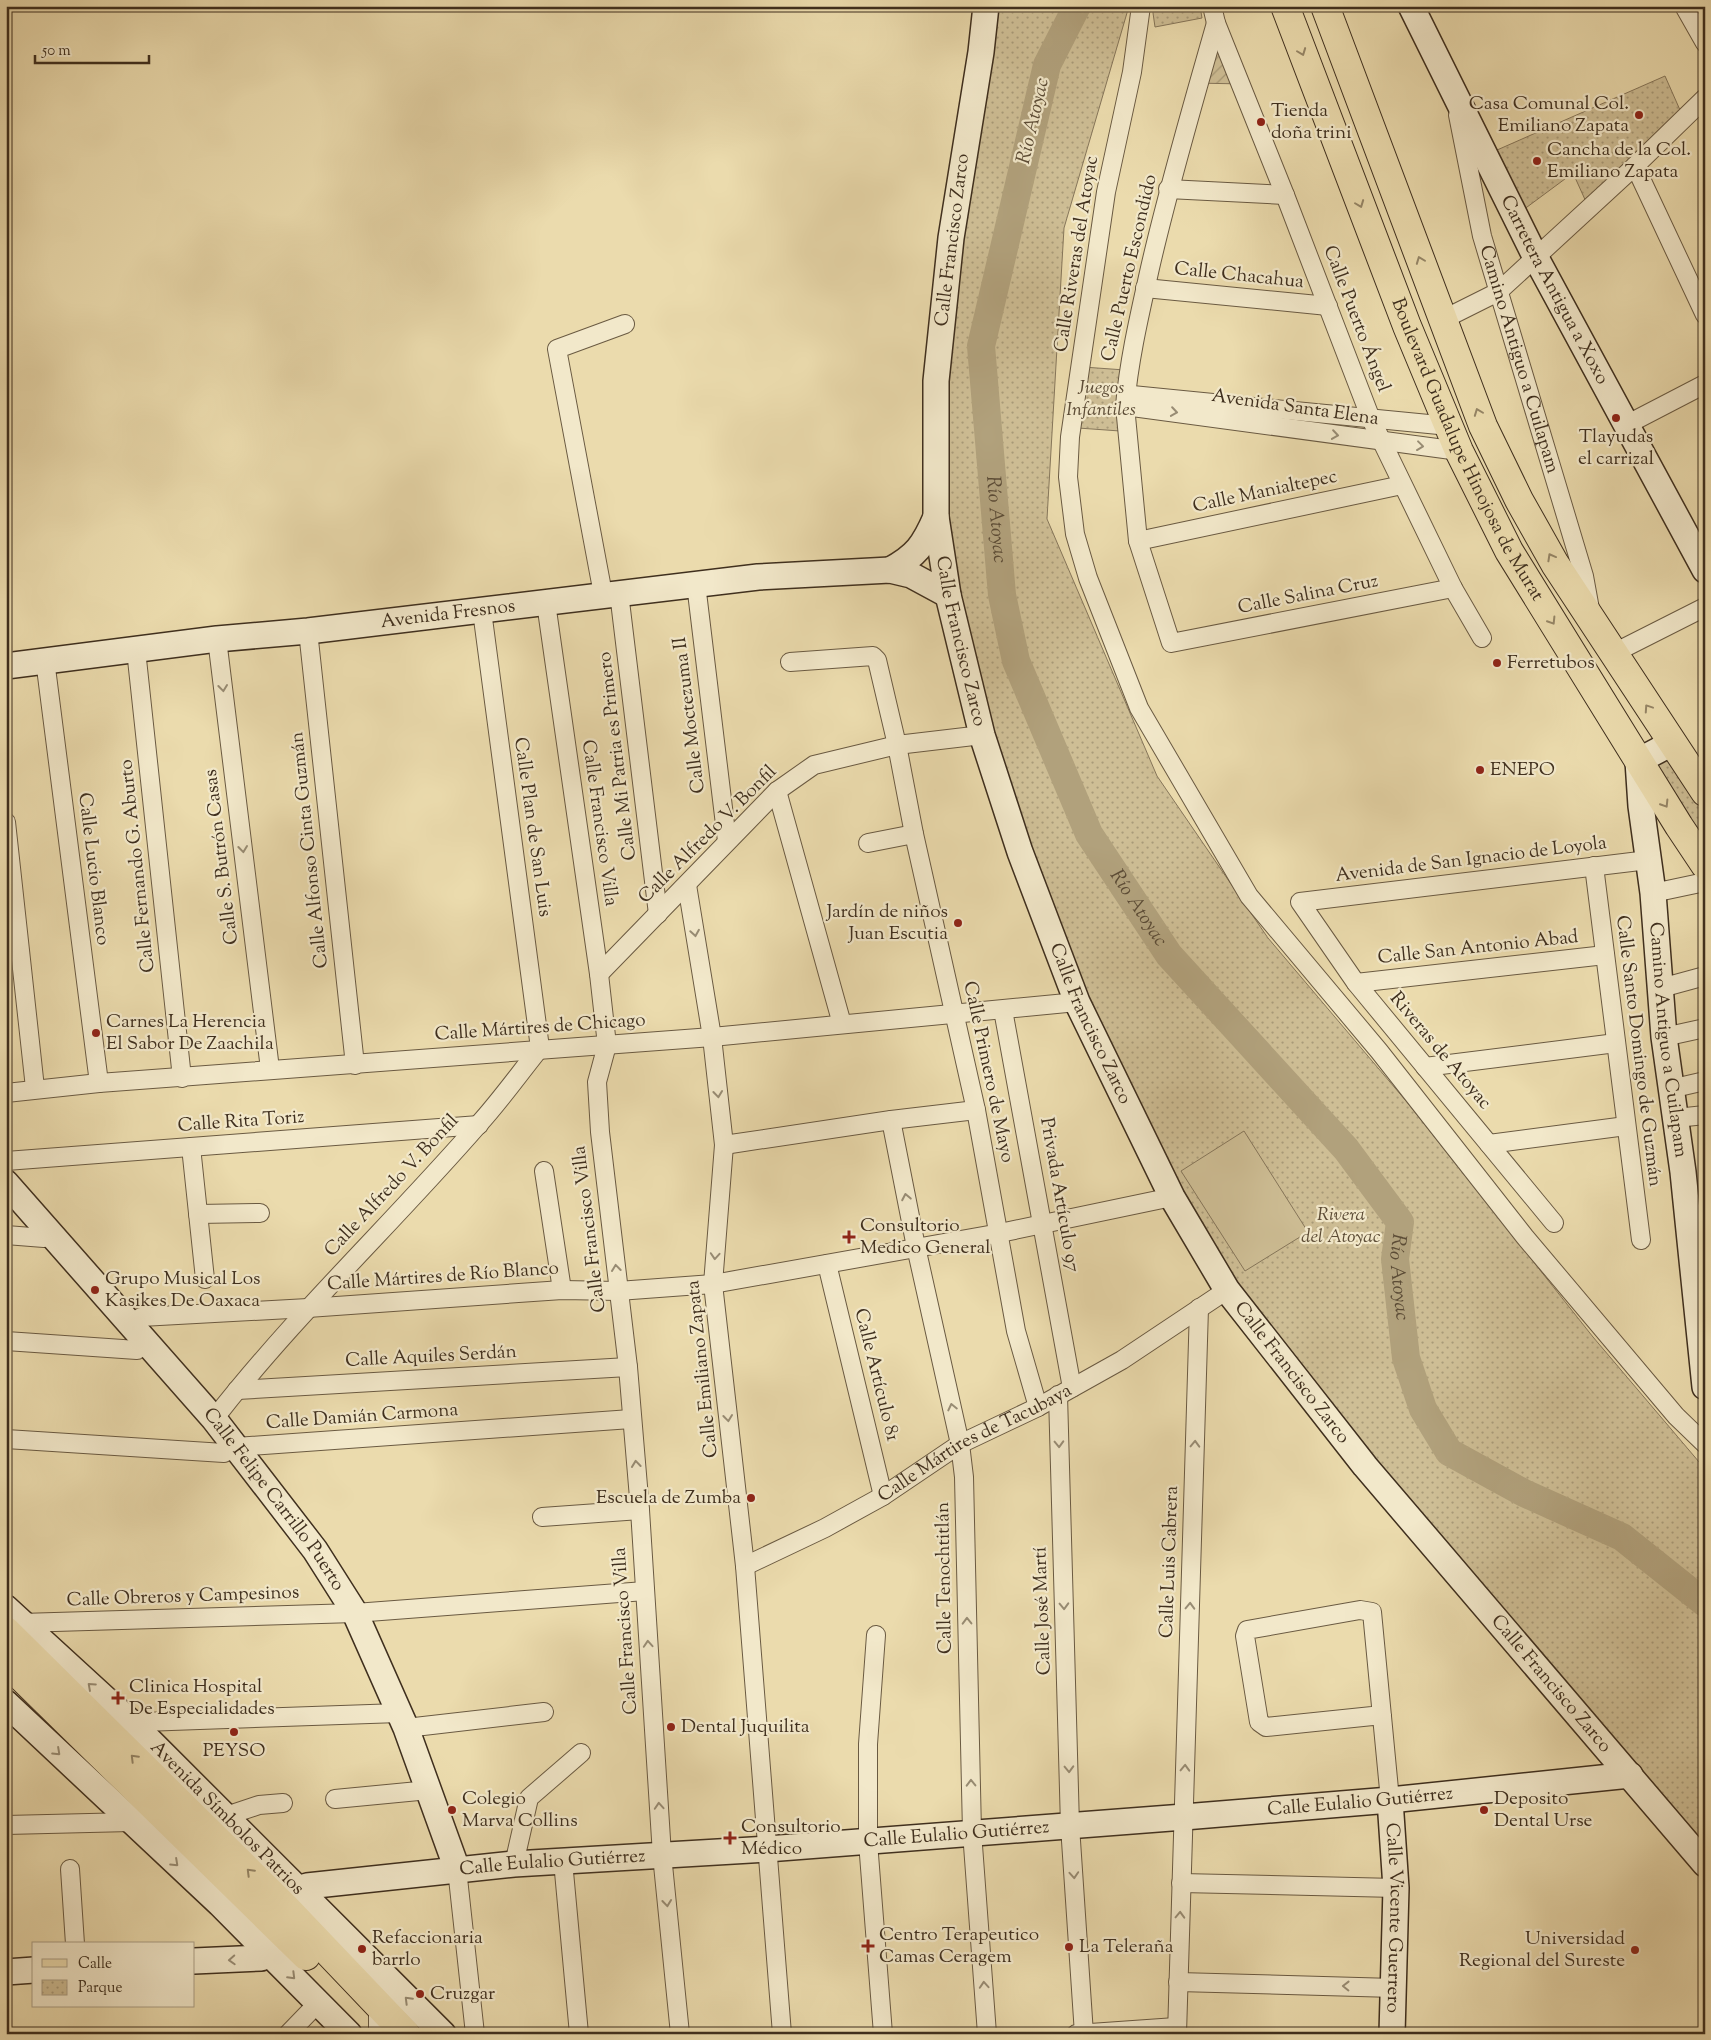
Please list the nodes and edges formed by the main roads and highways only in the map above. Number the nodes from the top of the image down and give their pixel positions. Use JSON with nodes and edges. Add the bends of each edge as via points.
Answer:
{"nodes":[{"id":1,"x":1285,"y":6,"type":"edge"},
{"id":2,"x":1325,"y":6,"type":"edge"},
{"id":3,"x":1705,"y":792,"type":"edge"},
{"id":4,"x":1705,"y":865,"type":"edge"},
{"id":5,"x":11,"y":1621,"type":"edge"},
{"id":6,"x":6,"y":1662,"type":"edge"},
{"id":7,"x":379,"y":2026,"type":"edge"},
{"id":8,"x":406,"y":2034,"type":"edge"}],
"edges":[{"from":1,"to":4,"type":"main road","name":"Boulevard Guadalupe Hinojosa de Murat","one_way":true,"via":[[1407,326],[1459,451],[1509,551]]},
{"from":3,"to":2,"type":"main road","name":"Boulevard Guadalupe Hinojosa de Murat","one_way":true,"via":[[1555,564],[1483,426]]},
{"from":7,"to":5,"type":"main road","name":"Avenida Símbolos Patrios","one_way":true,"via":[[292,1899]]},
{"from":6,"to":7,"type":"main road","name":"Avenida Símbolos Patrios","via":[[276,1944]]},
{"from":7,"to":8,"type":"main road","name":"Avenida Símbolos Patrios"}]}
